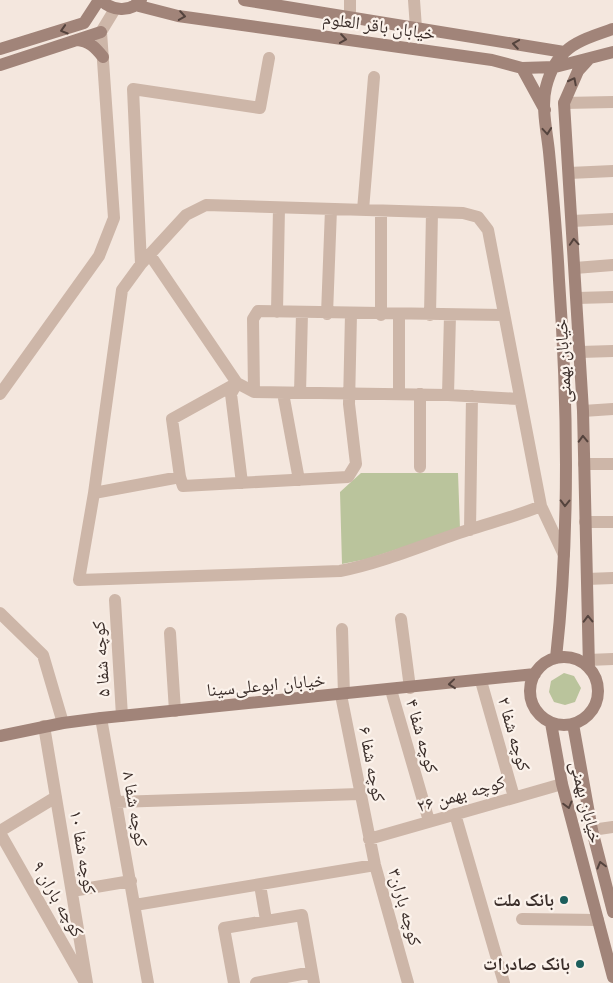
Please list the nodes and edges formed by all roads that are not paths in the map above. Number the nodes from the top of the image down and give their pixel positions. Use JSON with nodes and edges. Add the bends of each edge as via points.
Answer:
{"nodes":[{"id":1,"x":100,"y":0,"type":"edge"},
{"id":2,"x":244,"y":0,"type":"edge"},
{"id":3,"x":350,"y":0,"type":"edge"},
{"id":4,"x":414,"y":0,"type":"edge"},
{"id":5,"x":138,"y":3,"type":"edge"},
{"id":6,"x":286,"y":3,"type":"edge"},
{"id":7,"x":115,"y":8,"type":"junction"},
{"id":8,"x":350,"y":16,"type":"junction"},
{"id":9,"x":416,"y":28,"type":"junction"},
{"id":10,"x":613,"y":29,"type":"edge"},
{"id":11,"x":101,"y":32,"type":"junction"},
{"id":12,"x":77,"y":40,"type":"junction"},
{"id":13,"x":0,"y":50,"type":"edge"},
{"id":14,"x":564,"y":52,"type":"junction"},
{"id":15,"x":613,"y":52,"type":"edge"},
{"id":16,"x":103,"y":57,"type":"junction"},
{"id":17,"x":268,"y":58,"type":"dead end"},
{"id":18,"x":588,"y":60,"type":"junction"},
{"id":19,"x":0,"y":65,"type":"edge"},
{"id":20,"x":555,"y":67,"type":"junction"},
{"id":21,"x":522,"y":68,"type":"junction"},
{"id":22,"x":374,"y":77,"type":"dead end"},
{"id":23,"x":613,"y":102,"type":"edge"},
{"id":24,"x":564,"y":103,"type":"junction"},
{"id":25,"x":546,"y":111,"type":"junction"},
{"id":26,"x":613,"y":171,"type":"edge"},
{"id":27,"x":569,"y":173,"type":"junction"},
{"id":28,"x":279,"y":208,"type":"junction"},
{"id":29,"x":331,"y":209,"type":"junction"},
{"id":30,"x":363,"y":210,"type":"junction"},
{"id":31,"x":381,"y":210,"type":"junction"},
{"id":32,"x":432,"y":212,"type":"junction"},
{"id":33,"x":613,"y":219,"type":"edge"},
{"id":34,"x":572,"y":221,"type":"junction"},
{"id":35,"x":150,"y":255,"type":"junction"},
{"id":36,"x":141,"y":264,"type":"junction"},
{"id":37,"x":613,"y":266,"type":"edge"},
{"id":38,"x":575,"y":268,"type":"junction"},
{"id":39,"x":613,"y":297,"type":"edge"},
{"id":40,"x":577,"y":298,"type":"junction"},
{"id":41,"x":277,"y":312,"type":"junction"},
{"id":42,"x":302,"y":313,"type":"junction"},
{"id":43,"x":327,"y":314,"type":"junction"},
{"id":44,"x":351,"y":314,"type":"junction"},
{"id":45,"x":380,"y":314,"type":"junction"},
{"id":46,"x":399,"y":314,"type":"junction"},
{"id":47,"x":430,"y":315,"type":"junction"},
{"id":48,"x":504,"y":315,"type":"junction"},
{"id":49,"x":450,"y":316,"type":"junction"},
{"id":50,"x":613,"y":351,"type":"edge"},
{"id":51,"x":580,"y":352,"type":"junction"},
{"id":52,"x":237,"y":383,"type":"junction"},
{"id":53,"x":254,"y":392,"type":"junction"},
{"id":54,"x":284,"y":393,"type":"junction"},
{"id":55,"x":300,"y":393,"type":"junction"},
{"id":56,"x":399,"y":393,"type":"junction"},
{"id":57,"x":0,"y":394,"type":"edge"},
{"id":58,"x":350,"y":394,"type":"junction"},
{"id":59,"x":420,"y":394,"type":"junction"},
{"id":60,"x":448,"y":394,"type":"junction"},
{"id":61,"x":472,"y":396,"type":"junction"},
{"id":62,"x":519,"y":399,"type":"junction"},
{"id":63,"x":613,"y":409,"type":"edge"},
{"id":64,"x":583,"y":411,"type":"junction"},
{"id":65,"x":584,"y":464,"type":"junction"},
{"id":66,"x":613,"y":464,"type":"edge"},
{"id":67,"x":420,"y":467,"type":"dead end"},
{"id":68,"x":180,"y":477,"type":"junction"},
{"id":69,"x":299,"y":480,"type":"junction"},
{"id":70,"x":242,"y":483,"type":"junction"},
{"id":71,"x":94,"y":493,"type":"junction"},
{"id":72,"x":541,"y":506,"type":"junction"},
{"id":73,"x":585,"y":522,"type":"junction"},
{"id":74,"x":613,"y":522,"type":"edge"},
{"id":75,"x":470,"y":530,"type":"junction"},
{"id":76,"x":564,"y":555,"type":"junction"},
{"id":77,"x":613,"y":578,"type":"edge"},
{"id":78,"x":587,"y":579,"type":"junction"},
{"id":79,"x":115,"y":600,"type":"dead end"},
{"id":80,"x":0,"y":614,"type":"edge"},
{"id":81,"x":401,"y":619,"type":"dead end"},
{"id":82,"x":342,"y":629,"type":"dead end"},
{"id":83,"x":170,"y":633,"type":"dead end"},
{"id":84,"x":556,"y":658,"type":"junction"},
{"id":85,"x":613,"y":659,"type":"edge"},
{"id":86,"x":589,"y":664,"type":"junction"},
{"id":87,"x":535,"y":674,"type":"junction"},
{"id":88,"x":481,"y":681,"type":"junction"},
{"id":89,"x":410,"y":688,"type":"junction"},
{"id":90,"x":391,"y":690,"type":"junction"},
{"id":91,"x":342,"y":695,"type":"junction"},
{"id":92,"x":175,"y":711,"type":"junction"},
{"id":93,"x":122,"y":716,"type":"junction"},
{"id":94,"x":101,"y":718,"type":"junction"},
{"id":95,"x":63,"y":722,"type":"junction"},
{"id":96,"x":551,"y":722,"type":"junction"},
{"id":97,"x":573,"y":724,"type":"junction"},
{"id":98,"x":44,"y":726,"type":"junction"},
{"id":99,"x":0,"y":736,"type":"edge"},
{"id":100,"x":562,"y":784,"type":"junction"},
{"id":101,"x":359,"y":794,"type":"junction"},
{"id":102,"x":56,"y":797,"type":"junction"},
{"id":103,"x":514,"y":797,"type":"junction"},
{"id":104,"x":116,"y":802,"type":"junction"},
{"id":105,"x":455,"y":814,"type":"junction"},
{"id":106,"x":428,"y":821,"type":"junction"},
{"id":107,"x":613,"y":827,"type":"edge"},
{"id":108,"x":592,"y":830,"type":"junction"},
{"id":109,"x":0,"y":832,"type":"edge"},
{"id":110,"x":370,"y":840,"type":"junction"},
{"id":111,"x":375,"y":865,"type":"junction"},
{"id":112,"x":131,"y":881,"type":"junction"},
{"id":113,"x":260,"y":885,"type":"junction"},
{"id":114,"x":72,"y":891,"type":"junction"},
{"id":115,"x":135,"y":905,"type":"junction"},
{"id":116,"x":613,"y":912,"type":"edge"},
{"id":117,"x":522,"y":919,"type":"dead end"},
{"id":118,"x":266,"y":920,"type":"junction"},
{"id":119,"x":598,"y":920,"type":"junction"},
{"id":120,"x":613,"y":977,"type":"edge"},
{"id":121,"x":313,"y":978,"type":"edge"},
{"id":122,"x":86,"y":983,"type":"edge"},
{"id":123,"x":148,"y":983,"type":"edge"},
{"id":124,"x":234,"y":983,"type":"edge"},
{"id":125,"x":256,"y":983,"type":"edge"},
{"id":126,"x":408,"y":983,"type":"edge"},
{"id":127,"x":504,"y":983,"type":"edge"}],
"edges":[{"from":1,"to":7,"type":"street"},
{"from":1,"to":13,"type":"street","one_way":true,"via":[[84,23]]},
{"from":2,"to":6,"type":"street","name":"خیابان باقر العلوم"},
{"from":3,"to":8,"type":"street"},
{"from":4,"to":9,"type":"street"},
{"from":5,"to":7,"type":"street","via":[[122,10]]},
{"from":5,"to":21,"type":"street","name":"خیابان باقر العلوم","one_way":true,"via":[[178,16],[492,60]]},
{"from":6,"to":8,"type":"street","name":"خیابان باقر العلوم"},
{"from":7,"to":11,"type":"street"},
{"from":8,"to":9,"type":"street","name":"خیابان باقر العلوم"},
{"from":14,"to":9,"type":"street","name":"خیابان باقر العلوم","one_way":true},
{"from":10,"to":14,"type":"street","via":[[581,40]]},
{"from":11,"to":12,"type":"street"},
{"from":11,"to":16,"type":"street"},
{"from":12,"to":16,"type":"street","via":[[93,45]]},
{"from":12,"to":19,"type":"street"},
{"from":14,"to":20,"type":"street","name":"خیابان بهمنی"},
{"from":15,"to":18,"type":"street","name":"خیابان باقر العلوم"},
{"from":16,"to":57,"type":"street","via":[[114,218],[99,256]]},
{"from":17,"to":36,"type":"street","via":[[260,108],[133,89]]},
{"from":18,"to":20,"type":"street","name":"خیابان باقر العلوم"},
{"from":24,"to":18,"type":"street","name":"خیابان بهمنی","one_way":true,"via":[[578,71]]},
{"from":20,"to":21,"type":"street","name":"خیابان باقر العلوم"},
{"from":20,"to":25,"type":"street","name":"خیابان بهمنی","via":[[546,88]]},
{"from":21,"to":25,"type":"street"},
{"from":22,"to":30,"type":"street"},
{"from":23,"to":24,"type":"street"},
{"from":24,"to":27,"type":"street","name":"خیابان بهمنی"},
{"from":25,"to":76,"type":"street","name":"خیابان بهمنی","one_way":true,"via":[[566,406]]},
{"from":26,"to":27,"type":"street"},
{"from":27,"to":34,"type":"street","name":"خیابان بهمنی"},
{"from":28,"to":29,"type":"street"},
{"from":28,"to":35,"type":"street","via":[[206,206],[186,215]]},
{"from":28,"to":41,"type":"street"},
{"from":29,"to":30,"type":"street"},
{"from":29,"to":43,"type":"street"},
{"from":30,"to":31,"type":"street"},
{"from":31,"to":32,"type":"street"},
{"from":31,"to":45,"type":"street"},
{"from":32,"to":47,"type":"street"},
{"from":32,"to":48,"type":"street","via":[[478,217],[488,230]]},
{"from":33,"to":34,"type":"street"},
{"from":38,"to":34,"type":"street","name":"خیابان بهمنی","one_way":true},
{"from":35,"to":36,"type":"street"},
{"from":35,"to":52,"type":"street"},
{"from":36,"to":71,"type":"street","via":[[122,290]]},
{"from":37,"to":38,"type":"street"},
{"from":38,"to":40,"type":"street","name":"خیابان بهمنی"},
{"from":39,"to":40,"type":"street"},
{"from":40,"to":51,"type":"street","name":"خیابان بهمنی"},
{"from":41,"to":42,"type":"street"},
{"from":41,"to":53,"type":"street","via":[[258,311],[253,319]]},
{"from":42,"to":43,"type":"street"},
{"from":42,"to":55,"type":"street"},
{"from":43,"to":44,"type":"street"},
{"from":44,"to":45,"type":"street"},
{"from":44,"to":58,"type":"street"},
{"from":45,"to":46,"type":"street"},
{"from":46,"to":47,"type":"street"},
{"from":46,"to":56,"type":"street"},
{"from":47,"to":49,"type":"street"},
{"from":48,"to":49,"type":"street"},
{"from":48,"to":62,"type":"street"},
{"from":49,"to":60,"type":"street"},
{"from":50,"to":51,"type":"street"},
{"from":51,"to":64,"type":"street","name":"خیابان بهمنی"},
{"from":52,"to":53,"type":"street"},
{"from":52,"to":68,"type":"street","via":[[172,419]]},
{"from":52,"to":70,"type":"street","via":[[230,394]]},
{"from":53,"to":54,"type":"street"},
{"from":54,"to":55,"type":"street"},
{"from":54,"to":69,"type":"street"},
{"from":55,"to":58,"type":"street"},
{"from":56,"to":58,"type":"street"},
{"from":56,"to":59,"type":"street"},
{"from":58,"to":69,"type":"street","via":[[356,464],[348,477]]},
{"from":59,"to":60,"type":"street"},
{"from":59,"to":67,"type":"street"},
{"from":60,"to":61,"type":"street"},
{"from":61,"to":62,"type":"street"},
{"from":61,"to":75,"type":"street"},
{"from":62,"to":72,"type":"street"},
{"from":63,"to":64,"type":"street"},
{"from":65,"to":64,"type":"street","name":"خیابان بهمنی","one_way":true},
{"from":65,"to":66,"type":"street"},
{"from":65,"to":73,"type":"street","name":"خیابان بهمنی"},
{"from":68,"to":70,"type":"street","via":[[182,486]]},
{"from":68,"to":71,"type":"street"},
{"from":69,"to":70,"type":"street"},
{"from":71,"to":75,"type":"street","via":[[79,580],[340,571],[371,565]]},
{"from":72,"to":75,"type":"street","via":[[508,520]]},
{"from":72,"to":76,"type":"street"},
{"from":73,"to":74,"type":"street"},
{"from":73,"to":78,"type":"street","name":"خیابان بهمنی"},
{"from":76,"to":84,"type":"street","name":"خیابان بهمنی"},
{"from":77,"to":78,"type":"street"},
{"from":86,"to":78,"type":"street","name":"خیابان بهمنی","one_way":true},
{"from":79,"to":93,"type":"street","name":"کوچه شفا ۵"},
{"from":80,"to":95,"type":"street","via":[[43,654]]},
{"from":81,"to":89,"type":"street"},
{"from":82,"to":91,"type":"street","name":"کوچه شفا ۶"},
{"from":83,"to":92,"type":"street"},
{"from":84,"to":86,"type":"street","via":[[571,658]]},
{"from":84,"to":87,"type":"street"},
{"from":85,"to":86,"type":"street"},
{"from":86,"to":97,"type":"street","via":[[598,686],[598,696],[590,714]]},
{"from":87,"to":88,"type":"street","name":"خیابان ابوعلی‌سینا"},
{"from":87,"to":96,"type":"street","via":[[530,692],[532,702],[536,710]]},
{"from":88,"to":89,"type":"street","name":"خیابان ابوعلی‌سینا","one_way":true},
{"from":88,"to":103,"type":"street","name":"کوچه شفا ۲"},
{"from":89,"to":90,"type":"street","name":"خیابان ابوعلی‌سینا"},
{"from":90,"to":91,"type":"street","name":"خیابان ابوعلی‌سینا"},
{"from":90,"to":106,"type":"street","name":"کوچه شفا ۴"},
{"from":91,"to":92,"type":"street","name":"خیابان ابوعلی‌سینا"},
{"from":91,"to":101,"type":"street","name":"کوچه شفا ۶"},
{"from":92,"to":93,"type":"street","name":"خیابان ابوعلی‌سینا"},
{"from":93,"to":94,"type":"street","name":"خیابان ابوعلی‌سینا"},
{"from":94,"to":95,"type":"street","name":"خیابان ابوعلی‌سینا"},
{"from":94,"to":104,"type":"street","name":"کوچه شفا ۸"},
{"from":95,"to":98,"type":"street","name":"خیابان ابوعلی‌سینا"},
{"from":96,"to":97,"type":"street"},
{"from":96,"to":100,"type":"street","name":"خیابان بهمنی"},
{"from":97,"to":108,"type":"street","name":"خیابان بهمنی"},
{"from":98,"to":99,"type":"street","name":"خیابان ابوعلی‌سینا"},
{"from":98,"to":102,"type":"street","name":"کوچه شفا ۱۰"},
{"from":100,"to":103,"type":"street","name":"کوچه بهمن ۲۶"},
{"from":100,"to":119,"type":"street","name":"خیابان بهمنی","one_way":true},
{"from":101,"to":104,"type":"street"},
{"from":101,"to":110,"type":"street","name":"کوچه شفا ۶"},
{"from":102,"to":109,"type":"street"},
{"from":102,"to":114,"type":"street","name":"کوچه شفا ۱۰"},
{"from":103,"to":105,"type":"street","name":"کوچه بهمن ۲۶"},
{"from":104,"to":112,"type":"street","name":"کوچه شفا ۸"},
{"from":105,"to":106,"type":"street","name":"کوچه بهمن ۲۶"},
{"from":105,"to":127,"type":"street"},
{"from":106,"to":110,"type":"street","name":"کوچه بهمن ۲۶"},
{"from":107,"to":108,"type":"street"},
{"from":116,"to":108,"type":"street","name":"خیابان بهمنی","one_way":true},
{"from":109,"to":122,"type":"street","name":"کوچه باران ۹"},
{"from":110,"to":111,"type":"street","name":"کوچه باران۳"},
{"from":111,"to":113,"type":"street"},
{"from":111,"to":126,"type":"street","name":"کوچه باران۳"},
{"from":112,"to":114,"type":"street"},
{"from":112,"to":115,"type":"street","name":"کوچه شفا ۸"},
{"from":113,"to":115,"type":"street"},
{"from":113,"to":118,"type":"street"},
{"from":114,"to":122,"type":"street","name":"کوچه شفا ۱۰"},
{"from":115,"to":123,"type":"street","name":"کوچه شفا ۸"},
{"from":117,"to":119,"type":"street"},
{"from":118,"to":121,"type":"street","via":[[302,915]]},
{"from":118,"to":124,"type":"street","via":[[224,928]]},
{"from":119,"to":120,"type":"street","name":"خیابان بهمنی"},
{"from":121,"to":125,"type":"street"}]}
